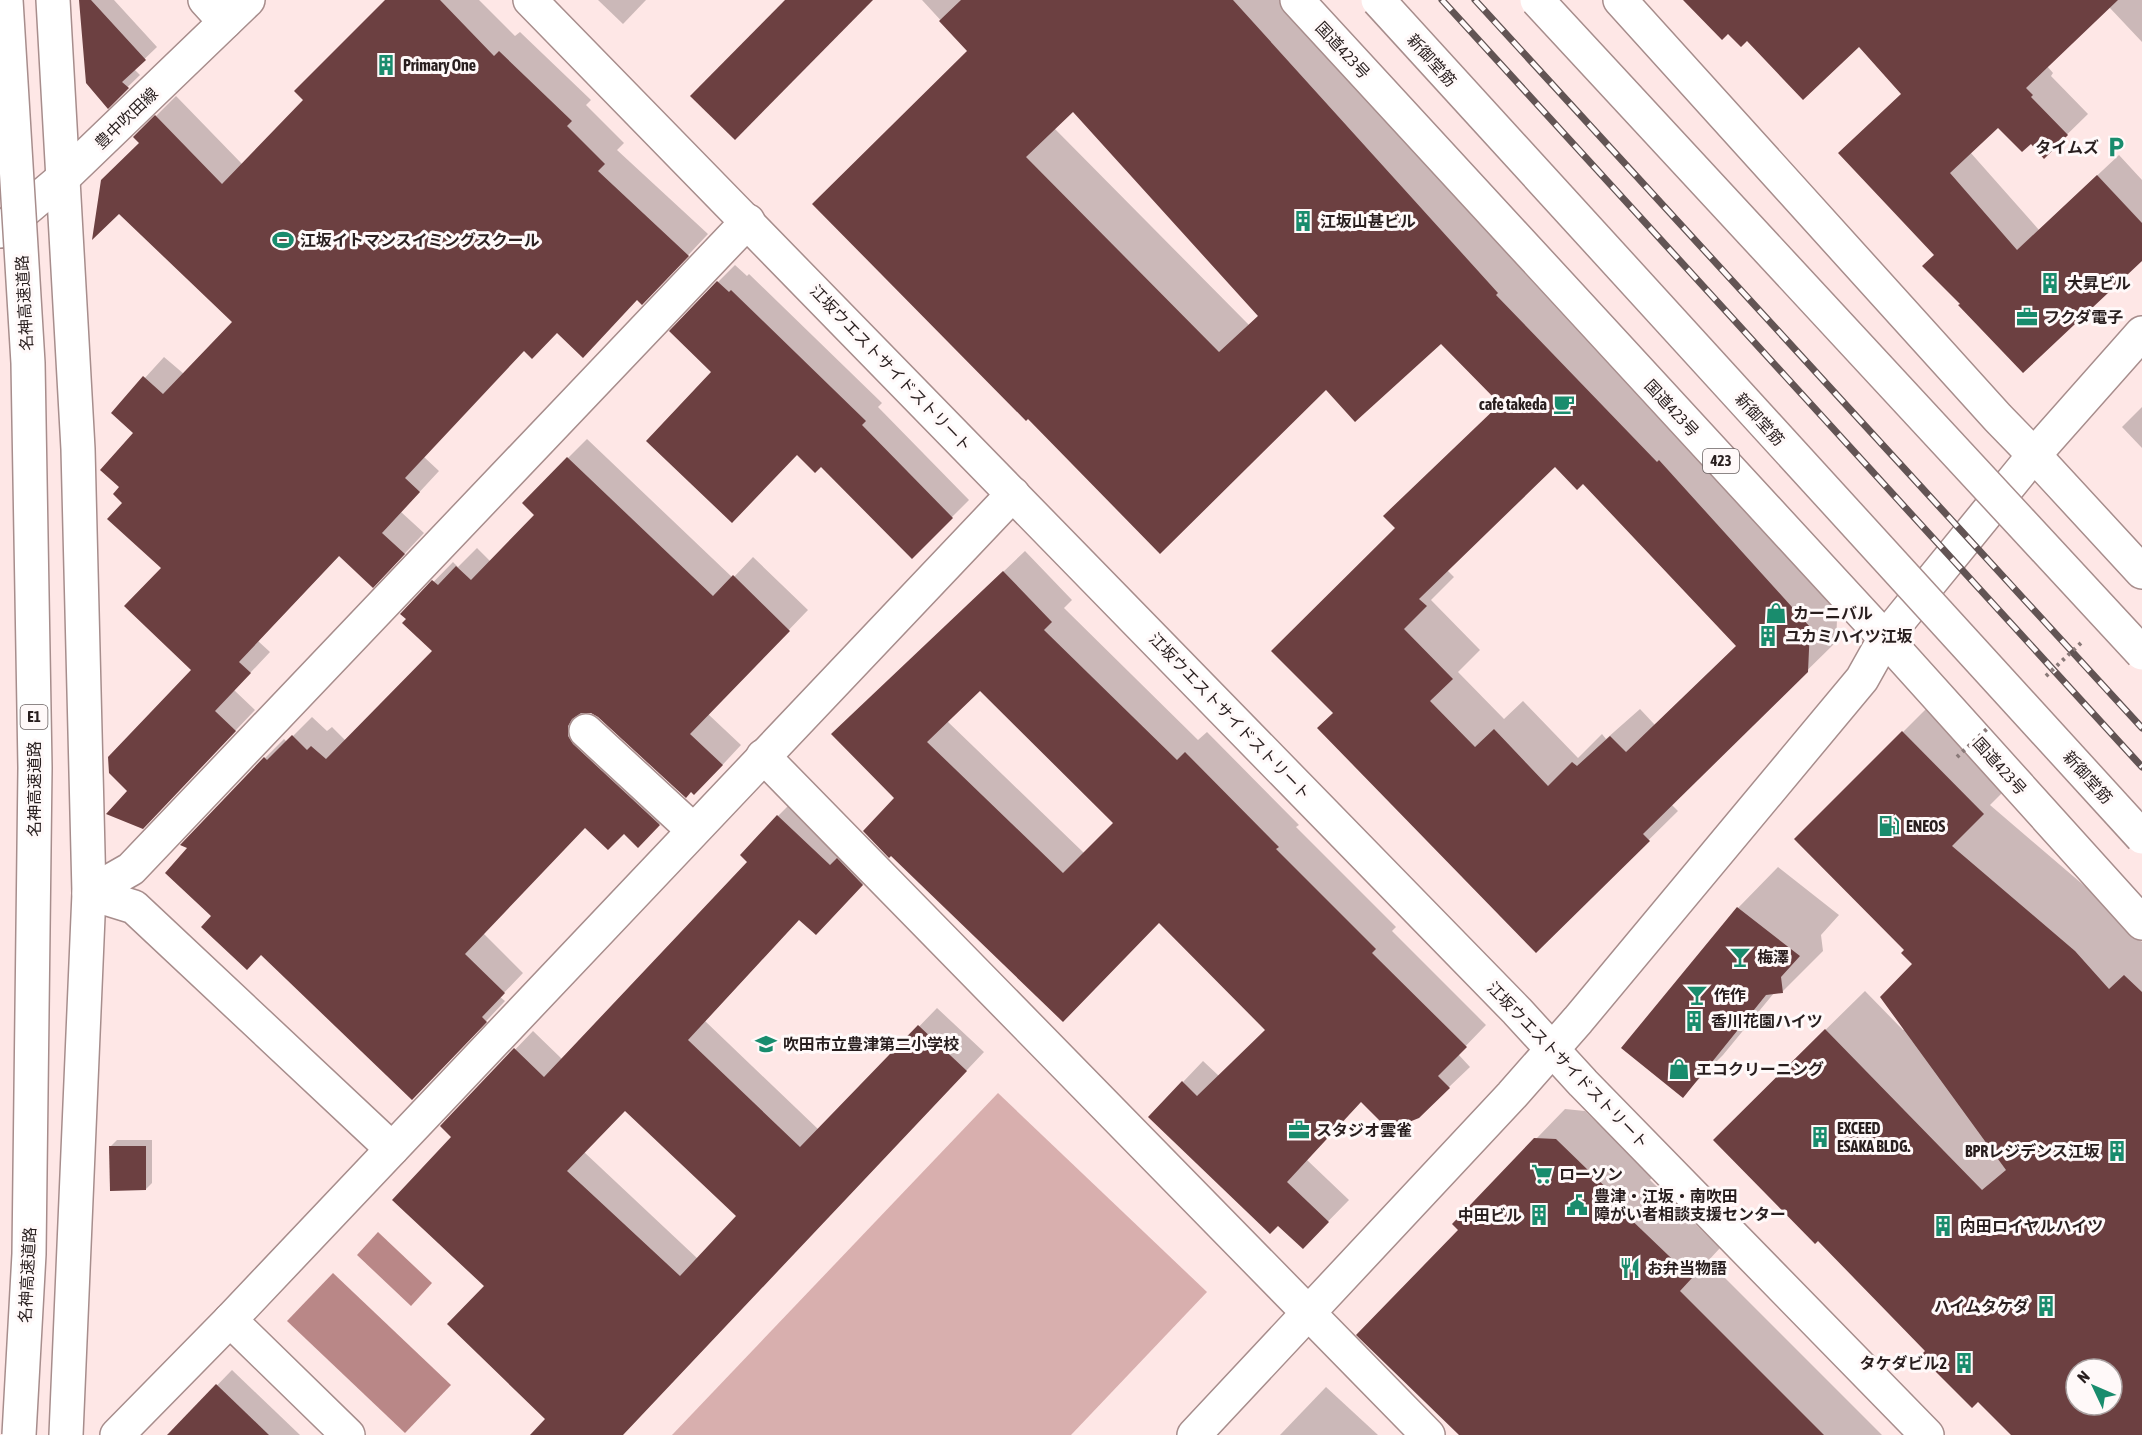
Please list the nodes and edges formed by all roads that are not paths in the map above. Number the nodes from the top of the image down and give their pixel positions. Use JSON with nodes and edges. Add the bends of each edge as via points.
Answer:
{"nodes":[{"id":1,"x":6,"y":0,"type":"edge"},
{"id":2,"x":53,"y":0,"type":"edge"},
{"id":3,"x":248,"y":0,"type":"edge"},
{"id":4,"x":530,"y":0,"type":"edge"},
{"id":5,"x":1297,"y":0,"type":"edge"},
{"id":6,"x":1378,"y":0,"type":"edge"},
{"id":7,"x":1537,"y":0,"type":"edge"},
{"id":8,"x":1620,"y":0,"type":"edge"},
{"id":9,"x":215,"y":11,"type":"edge"},
{"id":10,"x":63,"y":178,"type":"junction"},
{"id":11,"x":748,"y":221,"type":"junction"},
{"id":12,"x":0,"y":231,"type":"edge"},
{"id":13,"x":2142,"y":333,"type":"edge"},
{"id":14,"x":2034,"y":455,"type":"junction"},
{"id":15,"x":1013,"y":494,"type":"junction"},
{"id":16,"x":2142,"y":572,"type":"edge"},
{"id":17,"x":1885,"y":638,"type":"junction"},
{"id":18,"x":2142,"y":652,"type":"edge"},
{"id":19,"x":586,"y":731,"type":"dead end"},
{"id":20,"x":763,"y":756,"type":"junction"},
{"id":21,"x":693,"y":830,"type":"junction"},
{"id":22,"x":2142,"y":837,"type":"edge"},
{"id":23,"x":89,"y":893,"type":"junction"},
{"id":24,"x":2142,"y":923,"type":"edge"},
{"id":25,"x":1552,"y":1049,"type":"junction"},
{"id":26,"x":392,"y":1149,"type":"junction"},
{"id":27,"x":1310,"y":1312,"type":"junction"},
{"id":28,"x":230,"y":1320,"type":"junction"},
{"id":29,"x":19,"y":1435,"type":"edge"},
{"id":30,"x":66,"y":1435,"type":"edge"},
{"id":31,"x":117,"y":1435,"type":"edge"},
{"id":32,"x":348,"y":1435,"type":"edge"},
{"id":33,"x":1194,"y":1435,"type":"edge"},
{"id":34,"x":1428,"y":1435,"type":"edge"},
{"id":35,"x":1927,"y":1435,"type":"edge"}],
"edges":[{"from":1,"to":29,"type":"main road","name":"名神高速道路","number":"E1","bridge":true,"via":[[28,363],[35,768],[30,1254]]},
{"from":2,"to":10,"type":"main road"},
{"from":3,"to":9,"type":"main road","name":"豊中吹田線"},
{"from":4,"to":11,"type":"main road","name":"江坂ウエストサイドストリート"},
{"from":5,"to":17,"type":"main road","name":"国道423号","number":"423"},
{"from":6,"to":22,"type":"main road","name":"新御堂筋","bridge":true},
{"from":7,"to":18,"type":"main road","bridge":true},
{"from":8,"to":14,"type":"main road"},
{"from":9,"to":10,"type":"main road","name":"豊中吹田線"},
{"from":10,"to":12,"type":"main road","name":"豊中吹田線"},
{"from":10,"to":23,"type":"main road","via":[[78,449]]},
{"from":11,"to":15,"type":"main road","name":"江坂ウエストサイドストリート"},
{"from":11,"to":23,"type":"main road","via":[[131,869]]},
{"from":13,"to":14,"type":"main road"},
{"from":14,"to":16,"type":"main road"},
{"from":14,"to":17,"type":"main road"},
{"from":15,"to":20,"type":"main road"},
{"from":15,"to":25,"type":"main road","name":"江坂ウエストサイドストリート"},
{"from":17,"to":24,"type":"main road","name":"国道423号","number":"423"},
{"from":17,"to":25,"type":"main road","via":[[1862,679]]},
{"from":19,"to":21,"type":"main road"},
{"from":20,"to":21,"type":"main road"},
{"from":20,"to":27,"type":"main road"},
{"from":21,"to":26,"type":"main road"},
{"from":23,"to":26,"type":"main road","via":[[134,907]]},
{"from":23,"to":30,"type":"main road"},
{"from":25,"to":27,"type":"main road"},
{"from":25,"to":35,"type":"main road","name":"江坂ウエストサイドストリート"},
{"from":26,"to":28,"type":"main road"},
{"from":27,"to":33,"type":"main road"},
{"from":27,"to":34,"type":"main road"},
{"from":28,"to":31,"type":"main road"},
{"from":28,"to":32,"type":"main road"}]}
